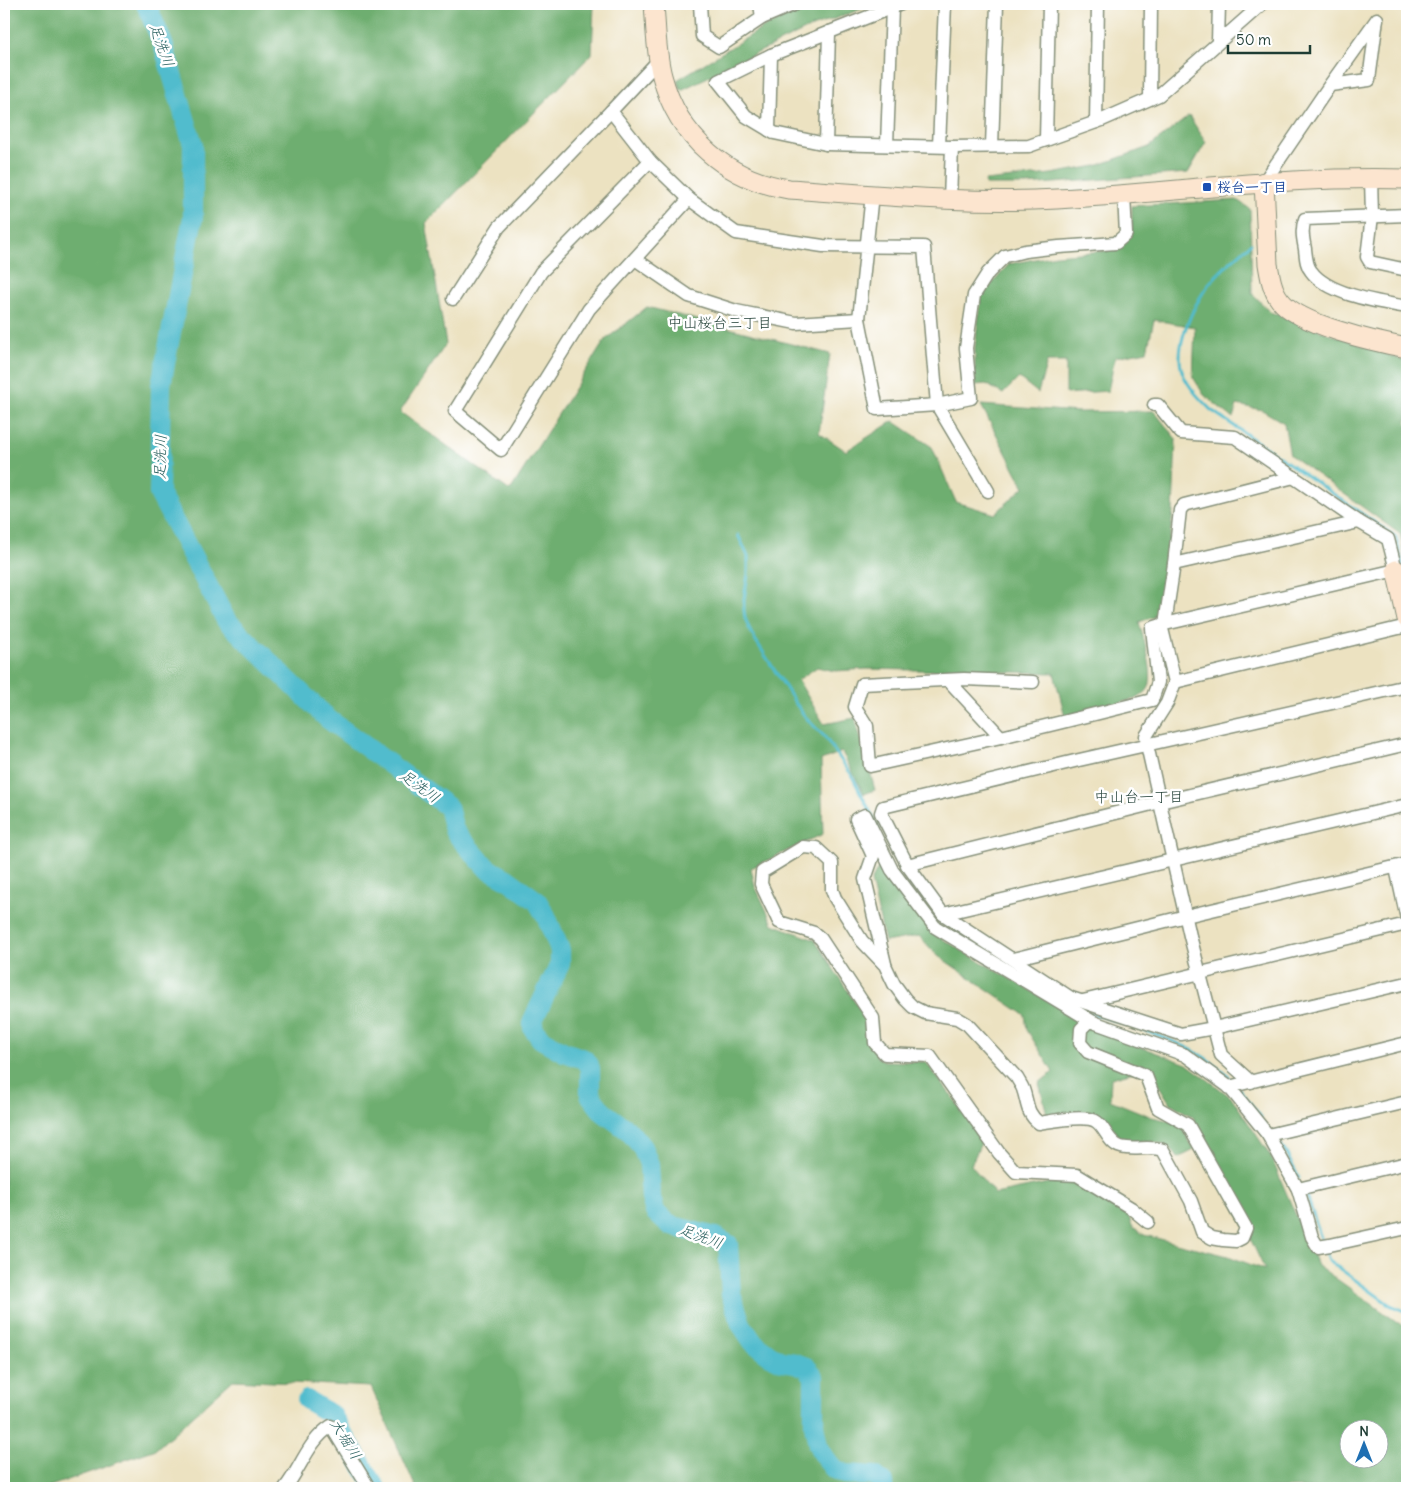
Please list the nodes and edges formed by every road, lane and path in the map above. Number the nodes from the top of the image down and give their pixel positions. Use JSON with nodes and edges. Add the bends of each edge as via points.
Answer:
{"nodes":[{"id":1,"x":654,"y":4,"type":"edge"},
{"id":2,"x":700,"y":4,"type":"edge"},
{"id":3,"x":760,"y":4,"type":"edge"},
{"id":4,"x":796,"y":4,"type":"edge"},
{"id":5,"x":944,"y":4,"type":"edge"},
{"id":6,"x":997,"y":4,"type":"edge"},
{"id":7,"x":1049,"y":4,"type":"edge"},
{"id":8,"x":1098,"y":4,"type":"edge"},
{"id":9,"x":1151,"y":4,"type":"edge"},
{"id":10,"x":1219,"y":4,"type":"edge"},
{"id":11,"x":1262,"y":4,"type":"edge"},
{"id":12,"x":897,"y":6,"type":"edge"},
{"id":13,"x":762,"y":18,"type":"junction"},
{"id":14,"x":829,"y":32,"type":"junction"},
{"id":15,"x":1218,"y":42,"type":"junction"},
{"id":16,"x":771,"y":55,"type":"junction"},
{"id":17,"x":659,"y":60,"type":"junction"},
{"id":18,"x":1330,"y":85,"type":"junction"},
{"id":19,"x":1150,"y":98,"type":"junction"},
{"id":20,"x":611,"y":111,"type":"junction"},
{"id":21,"x":1096,"y":122,"type":"junction"},
{"id":22,"x":769,"y":130,"type":"junction"},
{"id":23,"x":1046,"y":140,"type":"junction"},
{"id":24,"x":826,"y":144,"type":"junction"},
{"id":25,"x":887,"y":145,"type":"junction"},
{"id":26,"x":992,"y":146,"type":"junction"},
{"id":27,"x":946,"y":147,"type":"junction"},
{"id":28,"x":650,"y":162,"type":"junction"},
{"id":29,"x":1371,"y":178,"type":"junction"},
{"id":30,"x":1407,"y":180,"type":"edge"},
{"id":31,"x":1264,"y":182,"type":"junction"},
{"id":32,"x":872,"y":194,"type":"junction"},
{"id":33,"x":1124,"y":195,"type":"junction"},
{"id":34,"x":689,"y":199,"type":"junction"},
{"id":35,"x":950,"y":199,"type":"junction"},
{"id":36,"x":1407,"y":215,"type":"edge"},
{"id":37,"x":1372,"y":216,"type":"junction"},
{"id":38,"x":866,"y":246,"type":"junction"},
{"id":39,"x":635,"y":259,"type":"junction"},
{"id":40,"x":1407,"y":270,"type":"edge"},
{"id":41,"x":453,"y":299,"type":"dead end"},
{"id":42,"x":1407,"y":307,"type":"edge"},
{"id":43,"x":859,"y":319,"type":"junction"},
{"id":44,"x":1407,"y":348,"type":"edge"},
{"id":45,"x":937,"y":405,"type":"junction"},
{"id":46,"x":1154,"y":405,"type":"dead end"},
{"id":47,"x":1294,"y":477,"type":"junction"},
{"id":48,"x":988,"y":491,"type":"dead end"},
{"id":49,"x":1359,"y":522,"type":"junction"},
{"id":50,"x":1174,"y":564,"type":"junction"},
{"id":51,"x":1396,"y":570,"type":"junction"},
{"id":52,"x":1407,"y":619,"type":"edge"},
{"id":53,"x":1163,"y":624,"type":"junction"},
{"id":54,"x":1407,"y":626,"type":"edge"},
{"id":55,"x":948,"y":680,"type":"junction"},
{"id":56,"x":1033,"y":682,"type":"dead end"},
{"id":57,"x":1175,"y":682,"type":"junction"},
{"id":58,"x":1407,"y":686,"type":"edge"},
{"id":59,"x":1001,"y":737,"type":"junction"},
{"id":60,"x":1407,"y":744,"type":"edge"},
{"id":61,"x":1148,"y":745,"type":"junction"},
{"id":62,"x":1160,"y":802,"type":"junction"},
{"id":63,"x":1407,"y":805,"type":"edge"},
{"id":64,"x":883,"y":807,"type":"junction"},
{"id":65,"x":866,"y":815,"type":"junction"},
{"id":66,"x":1173,"y":860,"type":"junction"},
{"id":67,"x":908,"y":865,"type":"junction"},
{"id":68,"x":1402,"y":866,"type":"edge"},
{"id":69,"x":943,"y":914,"type":"junction"},
{"id":70,"x":1186,"y":916,"type":"junction"},
{"id":71,"x":1407,"y":918,"type":"edge"},
{"id":72,"x":1407,"y":924,"type":"edge"},
{"id":73,"x":1012,"y":958,"type":"junction"},
{"id":74,"x":885,"y":965,"type":"junction"},
{"id":75,"x":1200,"y":972,"type":"junction"},
{"id":76,"x":1407,"y":983,"type":"edge"},
{"id":77,"x":1083,"y":1001,"type":"junction"},
{"id":78,"x":1093,"y":1022,"type":"junction"},
{"id":79,"x":1214,"y":1028,"type":"junction"},
{"id":80,"x":1407,"y":1043,"type":"edge"},
{"id":81,"x":1251,"y":1082,"type":"junction"},
{"id":82,"x":1230,"y":1087,"type":"junction"},
{"id":83,"x":1407,"y":1102,"type":"edge"},
{"id":84,"x":1268,"y":1135,"type":"junction"},
{"id":85,"x":1407,"y":1163,"type":"edge"},
{"id":86,"x":1298,"y":1189,"type":"junction"},
{"id":87,"x":1148,"y":1222,"type":"dead end"},
{"id":88,"x":1407,"y":1228,"type":"edge"},
{"id":89,"x":286,"y":1488,"type":"edge"},
{"id":90,"x":369,"y":1488,"type":"edge"}],
"edges":[{"from":1,"to":17,"type":"street"},
{"from":2,"to":13,"type":"street","via":[[702,36],[720,47]]},
{"from":3,"to":13,"type":"street"},
{"from":4,"to":13,"type":"street"},
{"from":5,"to":27,"type":"street"},
{"from":6,"to":26,"type":"street"},
{"from":7,"to":23,"type":"street"},
{"from":8,"to":21,"type":"street"},
{"from":9,"to":19,"type":"street"},
{"from":10,"to":15,"type":"street"},
{"from":11,"to":15,"type":"street"},
{"from":12,"to":14,"type":"street"},
{"from":12,"to":25,"type":"street"},
{"from":14,"to":16,"type":"street"},
{"from":14,"to":24,"type":"street"},
{"from":15,"to":19,"type":"street","via":[[1158,95]]},
{"from":16,"to":22,"type":"street"},
{"from":16,"to":22,"type":"street","via":[[718,81],[746,116]]},
{"from":17,"to":20,"type":"street"},
{"from":17,"to":32,"type":"street","via":[[667,94],[677,116],[702,145],[734,171],[772,186]]},
{"from":18,"to":18,"type":"street","via":[[1335,78],[1377,19],[1369,80]]},
{"from":18,"to":31,"type":"street"},
{"from":19,"to":21,"type":"street"},
{"from":20,"to":28,"type":"street"},
{"from":20,"to":41,"type":"street","via":[[499,227]]},
{"from":21,"to":23,"type":"street"},
{"from":22,"to":24,"type":"street"},
{"from":23,"to":26,"type":"street","via":[[1029,146]]},
{"from":24,"to":25,"type":"street"},
{"from":25,"to":27,"type":"street"},
{"from":26,"to":27,"type":"street"},
{"from":27,"to":35,"type":"street"},
{"from":28,"to":34,"type":"street"},
{"from":28,"to":39,"type":"street","via":[[542,272],[455,411],[501,450],[589,309]]},
{"from":29,"to":30,"type":"street"},
{"from":29,"to":31,"type":"street"},
{"from":29,"to":37,"type":"street"},
{"from":31,"to":33,"type":"street"},
{"from":31,"to":44,"type":"street","via":[[1268,264],[1279,299],[1309,320],[1355,336]]},
{"from":32,"to":35,"type":"street"},
{"from":32,"to":38,"type":"street"},
{"from":33,"to":35,"type":"street","via":[[984,201]]},
{"from":33,"to":45,"type":"street","via":[[1126,234],[1116,243],[1025,251],[1005,256],[988,273],[974,295],[966,348],[970,398]]},
{"from":34,"to":38,"type":"street","via":[[736,233],[823,246]]},
{"from":34,"to":39,"type":"street"},
{"from":36,"to":37,"type":"street"},
{"from":37,"to":40,"type":"street","via":[[1366,257],[1370,262]]},
{"from":37,"to":42,"type":"street","via":[[1305,219],[1302,228],[1306,262],[1315,276],[1337,290]]},
{"from":38,"to":43,"type":"street"},
{"from":38,"to":45,"type":"street","via":[[924,247]]},
{"from":39,"to":43,"type":"street","via":[[689,296],[736,311],[796,323]]},
{"from":43,"to":45,"type":"street","via":[[877,409]]},
{"from":45,"to":48,"type":"street"},
{"from":46,"to":47,"type":"street","via":[[1158,405],[1181,433],[1235,437]]},
{"from":47,"to":49,"type":"street"},
{"from":47,"to":50,"type":"street","via":[[1184,505],[1180,510]]},
{"from":49,"to":50,"type":"street"},
{"from":49,"to":51,"type":"street","via":[[1388,539]]},
{"from":50,"to":53,"type":"street"},
{"from":51,"to":52,"type":"street"},
{"from":51,"to":53,"type":"street"},
{"from":53,"to":57,"type":"street"},
{"from":53,"to":59,"type":"street","via":[[1152,628],[1158,682],[1152,700]]},
{"from":54,"to":57,"type":"street"},
{"from":55,"to":56,"type":"street"},
{"from":55,"to":59,"type":"street"},
{"from":55,"to":59,"type":"street","via":[[862,684],[854,707],[867,726],[870,766]]},
{"from":57,"to":61,"type":"street","via":[[1167,703],[1146,736]]},
{"from":58,"to":61,"type":"street"},
{"from":60,"to":62,"type":"street"},
{"from":61,"to":62,"type":"street"},
{"from":61,"to":64,"type":"street"},
{"from":62,"to":66,"type":"street"},
{"from":62,"to":67,"type":"street"},
{"from":63,"to":66,"type":"street"},
{"from":64,"to":65,"type":"street"},
{"from":64,"to":67,"type":"street","via":[[881,813]]},
{"from":65,"to":74,"type":"street","via":[[856,819],[873,856],[866,879]]},
{"from":65,"to":78,"type":"street","via":[[892,870],[935,927]]},
{"from":66,"to":69,"type":"street"},
{"from":66,"to":70,"type":"street"},
{"from":67,"to":69,"type":"street"},
{"from":68,"to":70,"type":"street"},
{"from":68,"to":71,"type":"street"},
{"from":69,"to":73,"type":"street"},
{"from":70,"to":73,"type":"street"},
{"from":70,"to":75,"type":"street"},
{"from":72,"to":75,"type":"street"},
{"from":73,"to":77,"type":"street","via":[[1072,998]]},
{"from":74,"to":78,"type":"street","via":[[894,984],[913,1007],[925,1013],[958,1018],[967,1024],[1017,1078],[1023,1088],[1027,1109],[1034,1119],[1039,1122],[1082,1118],[1096,1122],[1114,1144],[1121,1147],[1163,1150],[1191,1201],[1202,1232],[1223,1240],[1242,1238],[1246,1228],[1188,1125],[1158,1108],[1146,1076],[1088,1052],[1080,1043],[1081,1029],[1088,1022]]},
{"from":74,"to":87,"type":"street","via":[[862,940],[835,898],[832,864],[816,848],[803,847],[762,872],[761,884],[779,922],[814,933],[821,939],[873,1018],[876,1043],[885,1054],[930,1056],[1016,1172],[1077,1175]]},
{"from":75,"to":77,"type":"street"},
{"from":75,"to":79,"type":"street"},
{"from":76,"to":79,"type":"street"},
{"from":77,"to":79,"type":"street","via":[[1181,1034]]},
{"from":78,"to":82,"type":"street","via":[[1185,1055]]},
{"from":79,"to":81,"type":"street","via":[[1221,1055]]},
{"from":80,"to":81,"type":"street"},
{"from":81,"to":82,"type":"street"},
{"from":82,"to":84,"type":"street"},
{"from":83,"to":84,"type":"street"},
{"from":84,"to":86,"type":"street"},
{"from":85,"to":86,"type":"street"},
{"from":86,"to":88,"type":"street","via":[[1318,1247]]},
{"from":89,"to":90,"type":"street","via":[[313,1442],[331,1426]]}]}
